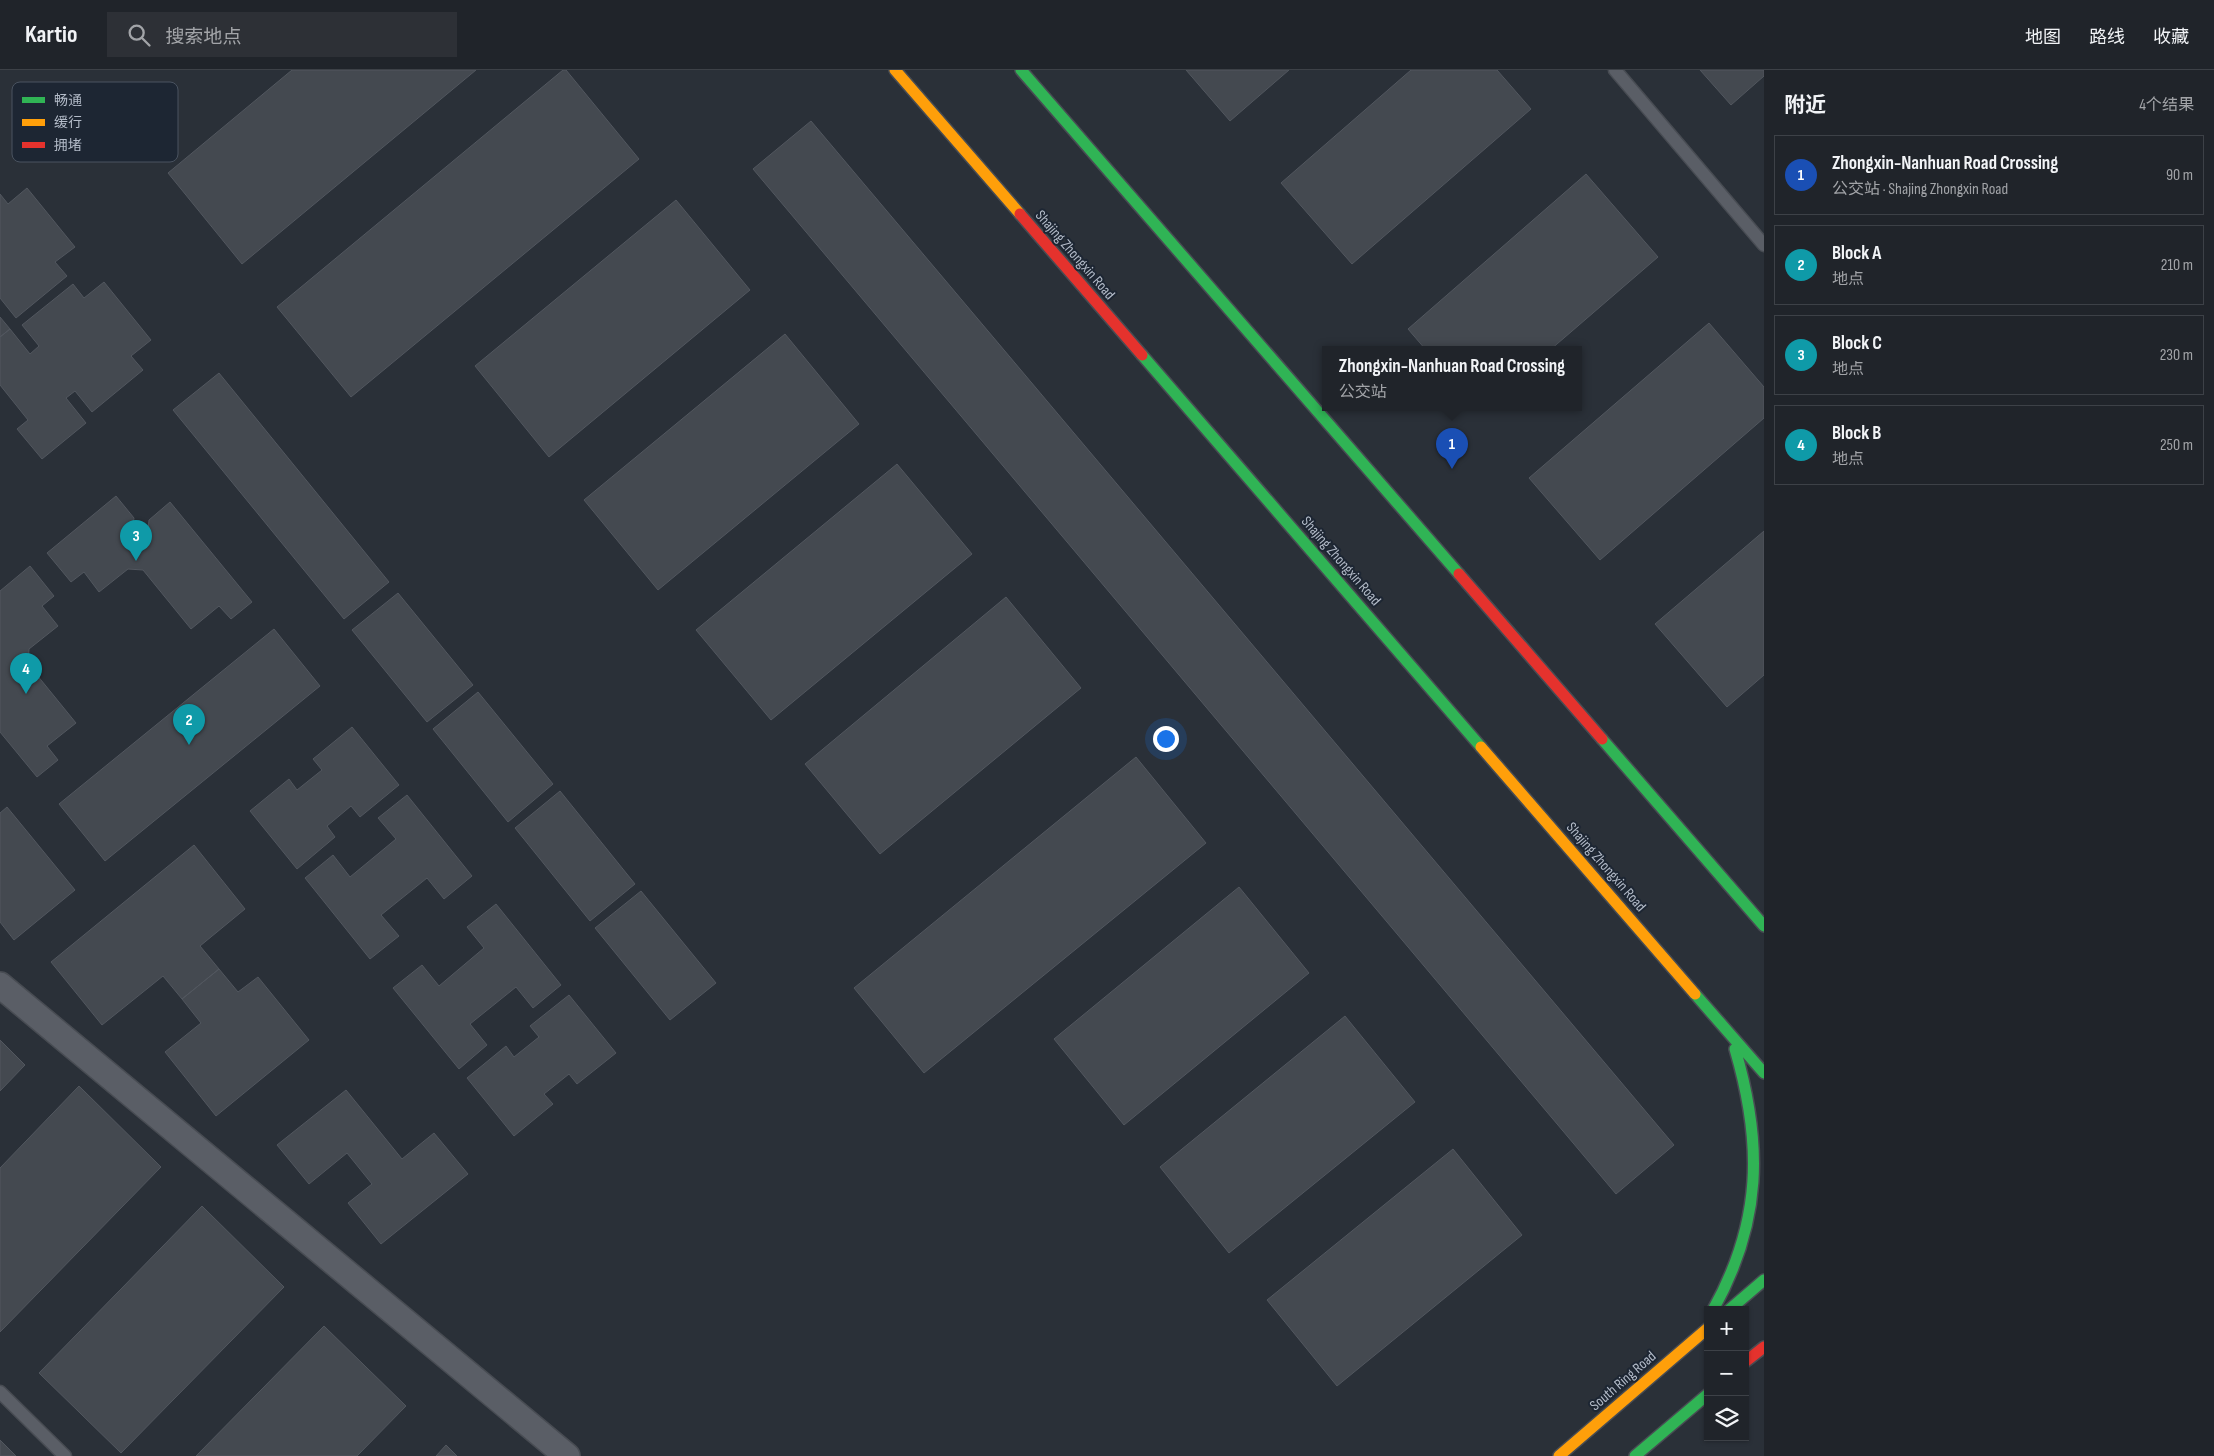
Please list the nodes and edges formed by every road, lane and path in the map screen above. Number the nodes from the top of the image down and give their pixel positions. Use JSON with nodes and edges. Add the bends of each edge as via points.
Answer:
{"nodes":[{"id":1,"x":895,"y":70,"type":"edge"},
{"id":2,"x":1022,"y":70,"type":"edge"},
{"id":3,"x":1615,"y":70,"type":"edge"},
{"id":4,"x":1764,"y":245,"type":"edge"},
{"id":5,"x":1764,"y":926,"type":"edge"},
{"id":6,"x":0,"y":985,"type":"edge"},
{"id":7,"x":1716,"y":1018,"type":"junction"},
{"id":8,"x":1764,"y":1073,"type":"edge"},
{"id":9,"x":1764,"y":1280,"type":"edge"},
{"id":10,"x":1716,"y":1306,"type":"edge"},
{"id":11,"x":1734,"y":1306,"type":"edge"},
{"id":12,"x":1704,"y":1323,"type":"edge"},
{"id":13,"x":1704,"y":1331,"type":"edge"},
{"id":14,"x":1688,"y":1345,"type":"junction"},
{"id":15,"x":1764,"y":1346,"type":"edge"},
{"id":16,"x":1749,"y":1359,"type":"edge"},
{"id":17,"x":0,"y":1392,"type":"edge"},
{"id":18,"x":1706,"y":1396,"type":"edge"},
{"id":19,"x":65,"y":1456,"type":"edge"},
{"id":20,"x":568,"y":1456,"type":"edge"},
{"id":21,"x":1559,"y":1456,"type":"edge"},
{"id":22,"x":1636,"y":1456,"type":"edge"}],
"edges":[{"from":1,"to":7,"type":"street","name":"Shajing Zhongxin Road"},
{"from":2,"to":5,"type":"street"},
{"from":3,"to":4,"type":"lane"},
{"from":6,"to":20,"type":"street"},
{"from":7,"to":8,"type":"street","name":"Shajing Zhongxin Road"},
{"from":7,"to":10,"type":"street","via":[[1739,1057],[1753,1102],[1758,1182],[1750,1232]]},
{"from":9,"to":11,"type":"street"},
{"from":12,"to":14,"type":"street"},
{"from":13,"to":14,"type":"street","name":"South Ring Road"},
{"from":14,"to":21,"type":"street","name":"South Ring Road"},
{"from":15,"to":16,"type":"street"},
{"from":17,"to":19,"type":"lane"},
{"from":18,"to":22,"type":"street"}]}
